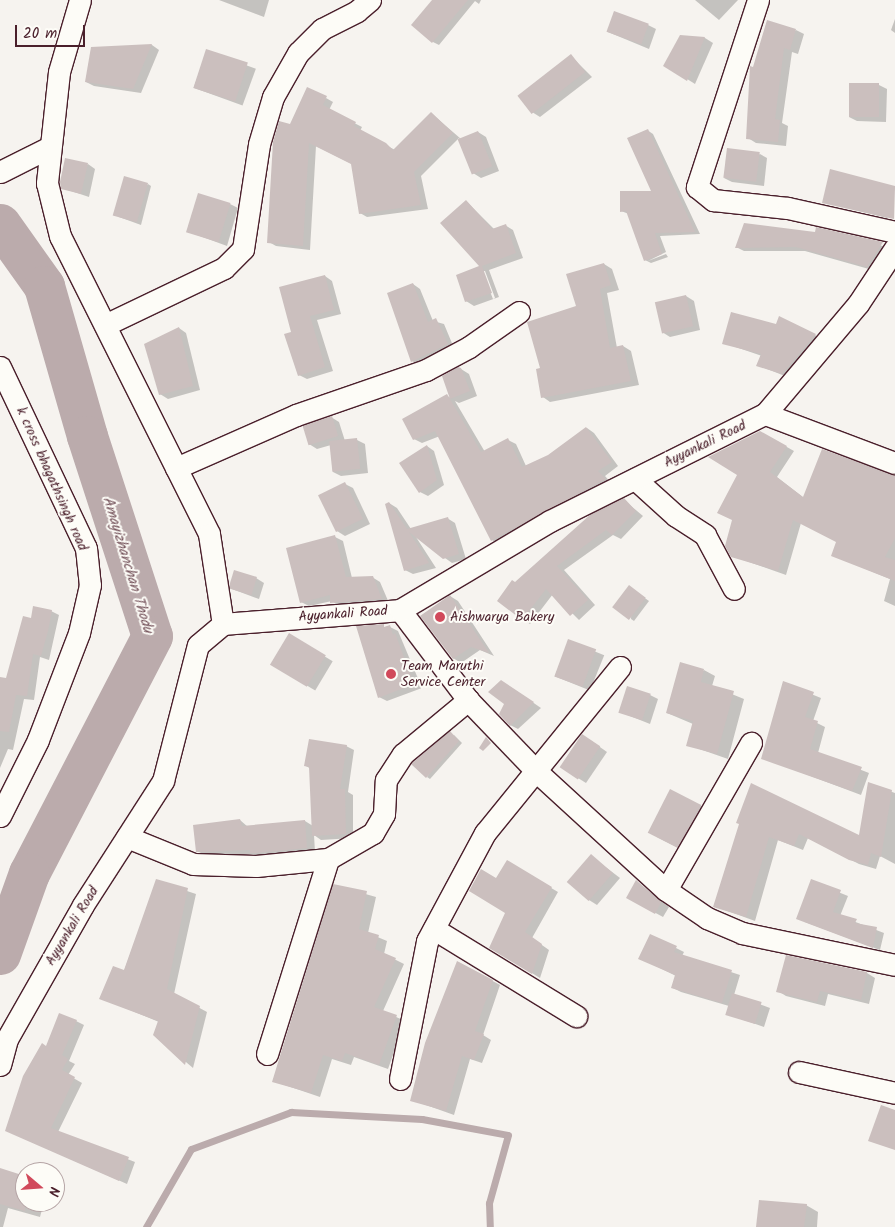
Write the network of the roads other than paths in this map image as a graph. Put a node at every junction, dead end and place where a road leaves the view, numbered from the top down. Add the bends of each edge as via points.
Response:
1 (80, 0) edge
2 (370, 0) edge
3 (758, 0) edge
4 (50, 147) junction
5 (0, 172) edge
6 (895, 232) edge
7 (895, 248) edge
8 (519, 312) dead end
9 (105, 325) junction
10 (0, 367) edge
11 (765, 414) junction
12 (895, 462) edge
13 (176, 468) junction
14 (635, 479) junction
15 (734, 589) dead end
16 (400, 610) junction
17 (223, 624) junction
18 (620, 667) dead end
19 (468, 700) junction
20 (751, 743) dead end
21 (536, 771) junction
22 (0, 816) edge
23 (127, 837) junction
24 (328, 859) junction
25 (666, 890) junction
26 (434, 929) junction
27 (895, 965) edge
28 (576, 1016) dead end
29 (267, 1054) dead end
30 (0, 1065) edge
31 (799, 1072) dead end
32 (400, 1079) dead end
33 (895, 1093) edge

1 - 4 street via 58,72
2 - 9 street via 357,11 322,29 298,52 273,97 259,144 243,249 224,268
3 - 6 street via 697,187 713,200 788,208
4 - 5 street
4 - 9 street via 47,183 60,236
7 - 11 street, Ayyankali Road via 858,304
8 - 13 street via 469,347 426,370 296,415
9 - 13 street
10 - 22 street, k cross bhagathsingh road via 86,548 90,585 79,633 42,731
11 - 12 street
11 - 14 street, Ayyankali Road
13 - 17 street via 209,534
14 - 15 street via 676,516 705,535
14 - 16 street, Ayyankali Road via 550,521
16 - 17 street, Ayyankali Road
16 - 19 street
17 - 23 street, Ayyankali Road via 198,645 163,781
18 - 21 street
19 - 21 street
19 - 24 street via 402,754 386,780 384,814 373,833
20 - 25 street
21 - 25 street
21 - 26 street via 485,833
23 - 24 street via 192,864 256,866
23 - 30 street, Ayyankali Road via 83,905 7,1038
24 - 29 street
25 - 27 street via 707,918 742,933
26 - 28 street
26 - 32 street via 427,941
31 - 33 street

